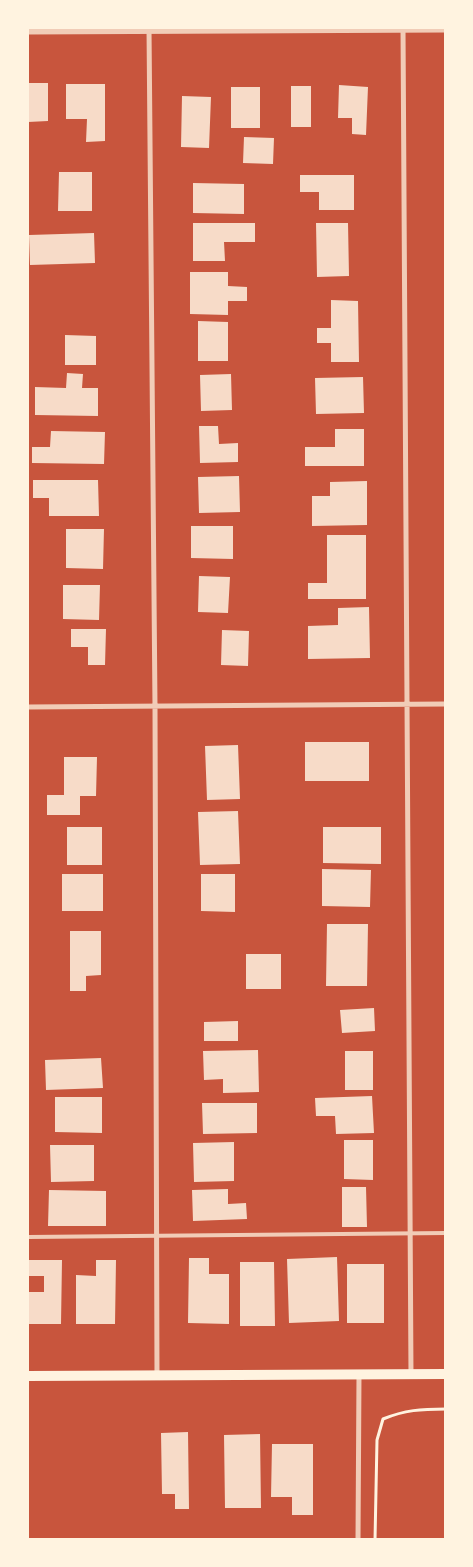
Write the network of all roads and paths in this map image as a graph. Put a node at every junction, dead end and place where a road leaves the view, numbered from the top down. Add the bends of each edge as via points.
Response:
1 (272, 28) edge
2 (403, 28) edge
3 (446, 28) edge
4 (149, 29) edge
5 (28, 30) edge
6 (407, 704) junction
7 (446, 704) edge
8 (155, 706) junction
9 (28, 707) edge
10 (410, 1233) junction
11 (446, 1233) edge
12 (157, 1236) junction
13 (28, 1237) edge
14 (359, 1374) junction
15 (411, 1374) junction
16 (446, 1374) edge
17 (157, 1375) junction
18 (28, 1376) edge
19 (446, 1410) edge
20 (358, 1540) edge
21 (375, 1540) edge

1 - 2 street
1 - 4 street
2 - 3 street
2 - 6 street
4 - 5 street
4 - 8 street
6 - 7 street
6 - 8 street
6 - 10 street
8 - 9 street
8 - 12 street
10 - 11 lane
10 - 12 lane
10 - 15 street
12 - 13 lane
12 - 17 street
14 - 15 main road
14 - 17 main road
14 - 20 street
15 - 16 main road
17 - 18 main road
19 - 21 path via 415,1409 383,1419 376,1440

